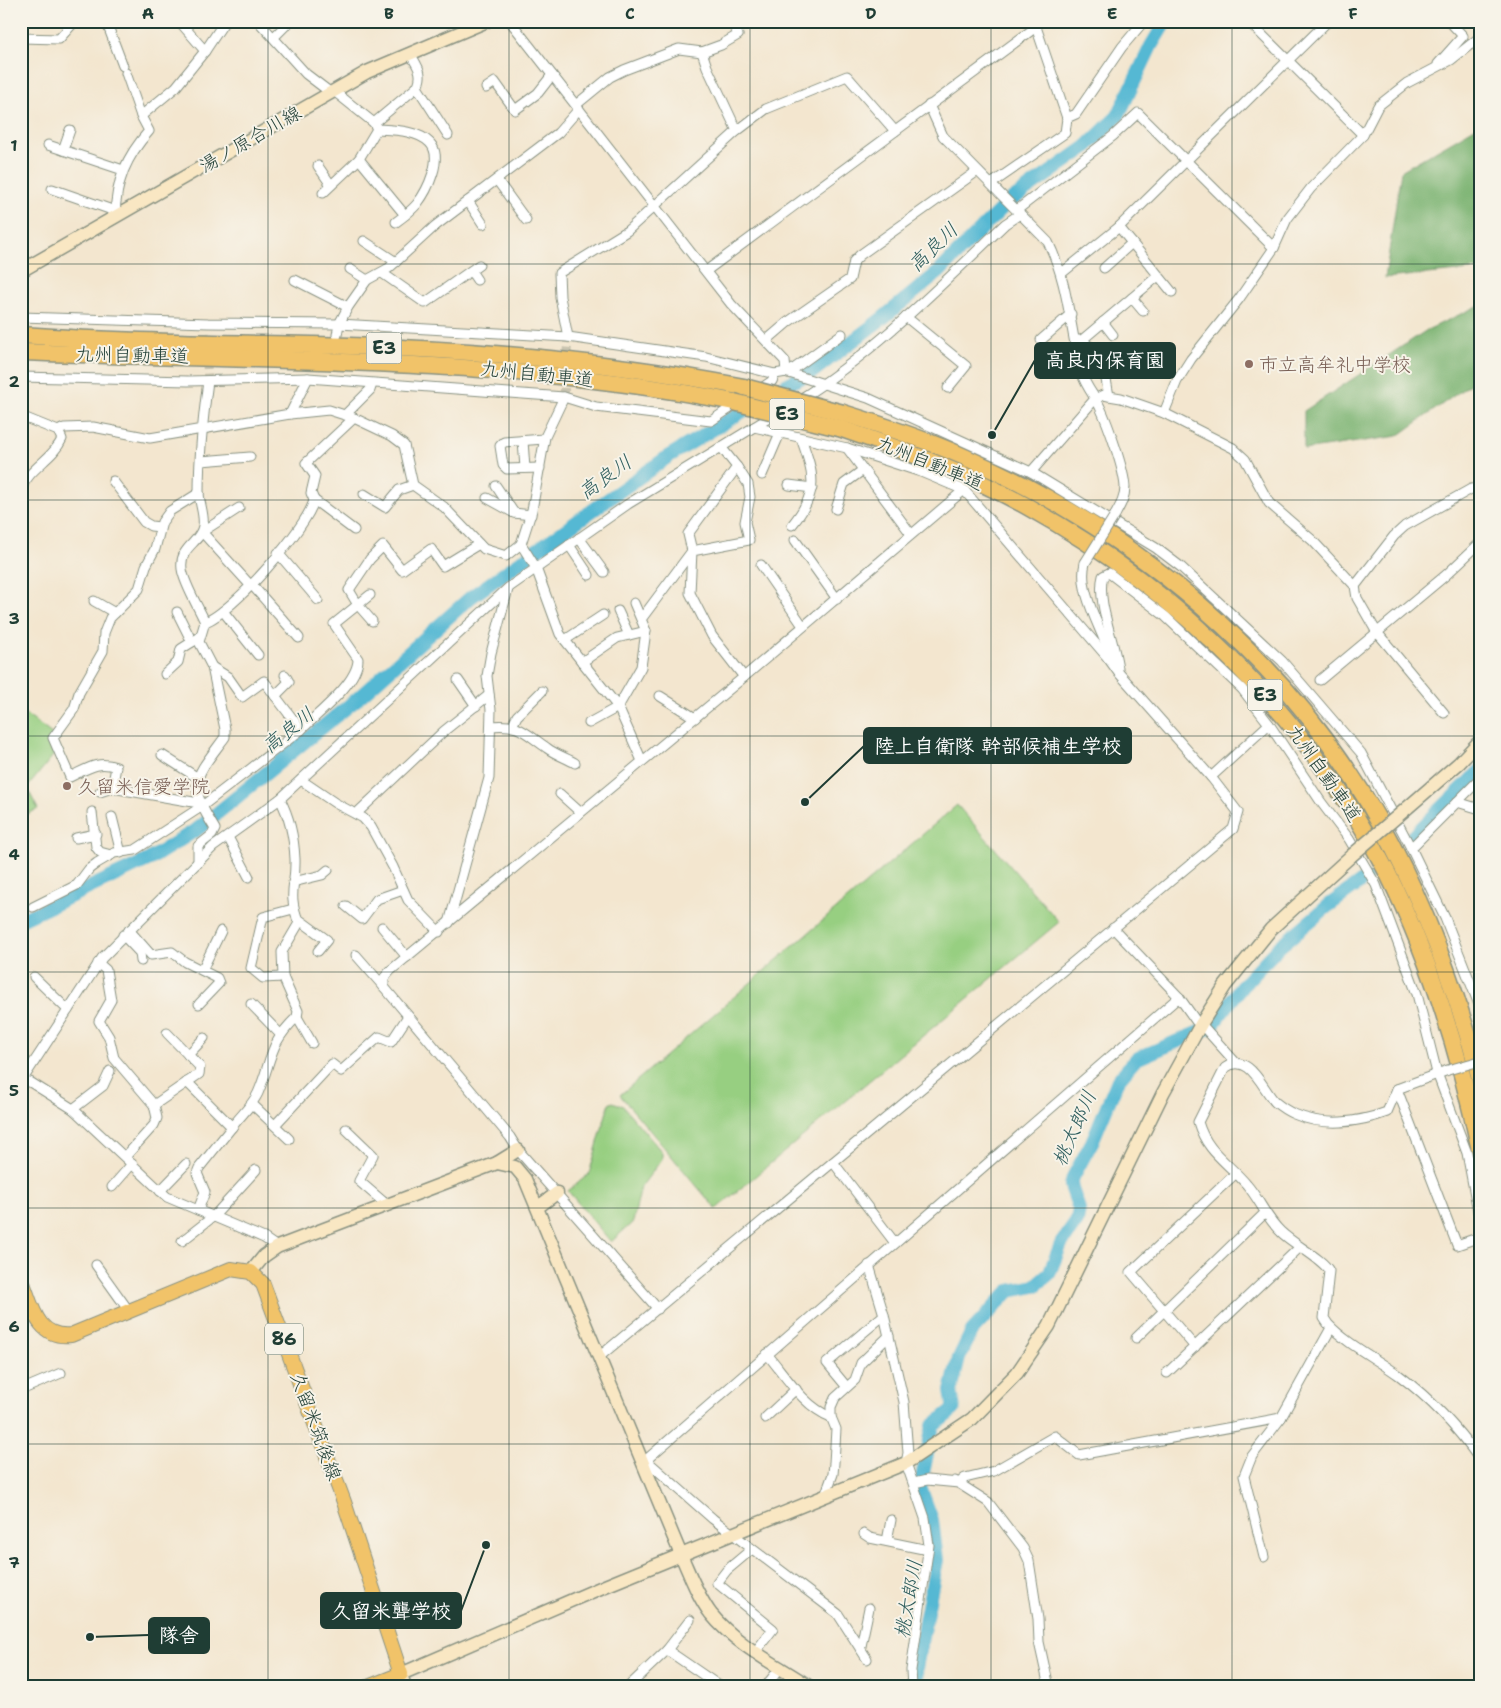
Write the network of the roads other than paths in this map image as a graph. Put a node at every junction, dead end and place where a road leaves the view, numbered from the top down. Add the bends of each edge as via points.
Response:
1 (75, 21) edge
2 (106, 21) edge
3 (179, 21) edge
4 (225, 21) edge
5 (258, 21) edge
6 (290, 21) edge
7 (487, 21) edge
8 (510, 21) edge
9 (732, 21) edge
10 (1144, 21) edge
11 (1248, 21) edge
12 (1328, 21) edge
13 (1449, 21) edge
14 (1035, 24) edge
15 (1480, 36) edge
16 (274, 37) junction
17 (21, 38) edge
18 (205, 51) junction
19 (702, 52) junction
20 (411, 55) junction
21 (1288, 61) junction
22 (1435, 68) junction
23 (552, 75) junction
24 (416, 87) junction
25 (486, 88) dead end
26 (332, 92) junction
27 (929, 104) junction
28 (578, 107) junction
29 (141, 116) junction
30 (1067, 118) junction
31 (376, 126) junction
32 (70, 130) dead end
33 (737, 131) junction
34 (895, 131) junction
35 (448, 135) dead end
36 (1362, 136) junction
37 (48, 145) dead end
38 (63, 150) junction
39 (359, 159) junction
40 (1186, 162) junction
41 (318, 166) dead end
42 (123, 170) junction
43 (976, 172) junction
44 (497, 180) junction
45 (991, 184) junction
46 (330, 185) junction
47 (52, 189) dead end
48 (323, 193) dead end
49 (468, 201) junction
50 (656, 207) junction
51 (1018, 211) junction
52 (115, 213) junction
53 (405, 215) junction
54 (526, 220) dead end
55 (396, 222) dead end
56 (483, 224) dead end
57 (1119, 227) junction
58 (364, 242) dead end
59 (1132, 243) junction
60 (1274, 248) junction
61 (396, 262) junction
62 (479, 265) dead end
63 (1104, 268) dead end
64 (350, 269) dead end
65 (21, 271) edge
66 (470, 271) junction
67 (706, 271) junction
68 (382, 273) junction
69 (1062, 273) junction
70 (1158, 276) junction
71 (295, 280) dead end
72 (367, 280) junction
73 (477, 280) dead end
74 (1172, 292) dead end
75 (1132, 298) junction
76 (348, 307) junction
77 (1143, 311) dead end
78 (1071, 314) junction
79 (21, 317) edge
80 (906, 317) junction
81 (1103, 322) junction
82 (208, 323) junction
83 (339, 324) junction
84 (205, 333) tunnel mouth
85 (842, 334) dead end
86 (1114, 334) dead end
87 (337, 335) dead end
88 (21, 336) edge
89 (568, 338) junction
90 (766, 340) junction
91 (1041, 340) dead end
92 (1079, 340) junction
93 (21, 352) edge
94 (788, 373) junction
95 (775, 374) junction
96 (21, 377) edge
97 (308, 378) junction
98 (208, 381) junction
99 (372, 384) junction
100 (822, 385) junction
101 (948, 388) dead end
102 (564, 396) junction
103 (1109, 396) junction
104 (1095, 399) junction
105 (1164, 413) junction
106 (290, 414) junction
107 (21, 416) edge
108 (350, 416) junction
109 (841, 421) junction
110 (754, 427) junction
111 (58, 431) junction
112 (201, 431) junction
113 (780, 433) junction
114 (801, 438) junction
115 (544, 439) junction
116 (523, 441) junction
117 (721, 447) junction
118 (848, 448) junction
119 (250, 457) dead end
120 (201, 461) junction
121 (737, 466) junction
122 (525, 468) junction
123 (540, 468) junction
124 (864, 470) junction
125 (1031, 472) junction
126 (762, 475) dead end
127 (113, 481) dead end
128 (413, 485) junction
129 (789, 485) dead end
130 (496, 486) dead end
131 (812, 488) junction
132 (1480, 488) edge
133 (21, 489) edge
134 (964, 490) junction
135 (199, 494) junction
136 (364, 494) dead end
137 (487, 498) dead end
138 (314, 500) junction
139 (238, 508) dead end
140 (836, 509) dead end
141 (514, 513) junction
142 (531, 515) junction
143 (792, 525) dead end
144 (160, 527) junction
145 (354, 530) dead end
146 (202, 532) junction
147 (911, 534) junction
148 (579, 538) junction
149 (795, 540) dead end
150 (1480, 543) edge
151 (479, 544) junction
152 (569, 545) junction
153 (522, 547) junction
154 (692, 551) junction
155 (278, 553) junction
156 (761, 565) dead end
157 (535, 566) junction
158 (604, 572) dead end
159 (589, 574) dead end
160 (251, 585) junction
161 (1355, 586) junction
162 (508, 588) junction
163 (370, 594) dead end
164 (837, 598) junction
165 (318, 600) dead end
166 (94, 601) dead end
167 (634, 603) dead end
168 (358, 605) junction
169 (223, 611) junction
170 (618, 611) dead end
171 (177, 612) dead end
172 (115, 613) junction
173 (603, 615) dead end
174 (642, 618) junction
175 (372, 621) dead end
176 (205, 622) junction
177 (804, 626) junction
178 (646, 631) junction
179 (1376, 631) junction
180 (629, 635) junction
181 (299, 638) dead end
182 (196, 640) junction
183 (565, 640) junction
184 (258, 655) dead end
185 (1108, 658) junction
186 (582, 662) junction
187 (212, 667) junction
188 (1118, 672) junction
189 (165, 674) dead end
190 (285, 675) dead end
191 (744, 678) junction
192 (458, 680) dead end
193 (1320, 680) dead end
194 (542, 691) dead end
195 (489, 695) junction
196 (275, 696) junction
197 (660, 696) dead end
198 (476, 706) junction
199 (618, 708) junction
200 (1444, 712) dead end
201 (694, 718) junction
202 (589, 723) dead end
203 (1269, 724) junction
204 (491, 726) junction
205 (512, 726) junction
206 (301, 730) junction
207 (1480, 741) edge
208 (162, 755) dead end
209 (642, 761) junction
210 (575, 763) dead end
211 (1211, 777) junction
212 (198, 778) junction
213 (1480, 779) edge
214 (301, 780) junction
215 (112, 788) junction
216 (100, 792) dead end
217 (560, 794) dead end
218 (280, 799) junction
219 (1457, 802) junction
220 (201, 807) junction
221 (1480, 809) edge
222 (92, 812) dead end
223 (580, 812) junction
224 (356, 814) junction
225 (112, 817) dead end
226 (96, 834) junction
227 (228, 837) junction
228 (76, 838) dead end
229 (1411, 848) junction
230 (121, 853) junction
231 (111, 855) junction
232 (198, 864) junction
233 (328, 870) dead end
234 (249, 877) dead end
235 (292, 882) junction
236 (403, 890) junction
237 (346, 906) dead end
238 (33, 907) dead end
239 (293, 908) junction
240 (297, 918) junction
241 (449, 923) junction
242 (382, 927) dead end
243 (1113, 928) junction
244 (221, 931) dead end
245 (439, 932) junction
246 (126, 933) junction
247 (318, 951) dead end
248 (356, 955) dead end
249 (407, 957) junction
250 (141, 961) dead end
251 (98, 963) junction
252 (202, 970) junction
253 (283, 976) junction
254 (34, 977) dead end
255 (384, 987) junction
256 (1477, 993) edge
257 (1179, 997) junction
258 (199, 1004) dead end
259 (251, 1004) dead end
260 (1480, 1007) edge
261 (68, 1010) junction
262 (408, 1016) junction
263 (296, 1017) junction
264 (1201, 1024) junction
265 (167, 1033) dead end
266 (281, 1035) junction
267 (204, 1038) dead end
268 (312, 1043) dead end
269 (188, 1055) junction
270 (1480, 1061) edge
271 (1236, 1063) junction
272 (110, 1071) dead end
273 (1437, 1073) junction
274 (1480, 1078) edge
275 (21, 1082) edge
276 (187, 1082) junction
277 (1397, 1089) junction
278 (252, 1104) junction
279 (154, 1105) junction
280 (73, 1110) junction
281 (274, 1125) junction
282 (232, 1128) junction
283 (346, 1129) dead end
284 (289, 1139) dead end
285 (518, 1150) junction
286 (1480, 1150) edge
287 (124, 1157) junction
288 (833, 1162) junction
289 (497, 1163) junction
290 (132, 1164) junction
291 (186, 1164) dead end
292 (256, 1170) dead end
293 (1235, 1174) junction
294 (112, 1187) dead end
295 (160, 1191) junction
296 (557, 1193) junction
297 (387, 1205) junction
298 (538, 1207) junction
299 (198, 1210) junction
300 (1264, 1213) junction
301 (213, 1217) junction
302 (1480, 1222) edge
303 (1480, 1237) edge
304 (182, 1241) dead end
305 (895, 1242) junction
306 (277, 1247) junction
307 (1299, 1248) junction
308 (96, 1265) dead end
309 (869, 1265) junction
310 (251, 1272) junction
311 (21, 1278) edge
312 (658, 1309) junction
313 (129, 1311) junction
314 (1164, 1311) junction
315 (884, 1315) junction
316 (37, 1316) junction
317 (21, 1318) edge
318 (1331, 1328) junction
319 (889, 1336) junction
320 (1136, 1338) dead end
321 (1195, 1347) junction
322 (767, 1354) junction
323 (600, 1357) junction
324 (61, 1373) dead end
325 (1167, 1373) dead end
326 (846, 1386) junction
327 (796, 1389) junction
328 (21, 1390) edge
329 (831, 1417) junction
330 (765, 1418) dead end
331 (1281, 1418) junction
332 (644, 1460) junction
333 (1480, 1460) edge
334 (906, 1463) junction
335 (955, 1481) junction
336 (914, 1483) junction
337 (825, 1496) junction
338 (891, 1520) dead end
339 (733, 1534) junction
340 (864, 1534) dead end
341 (887, 1542) junction
342 (752, 1549) junction
343 (928, 1550) junction
344 (681, 1556) junction
345 (1264, 1557) dead end
346 (869, 1608) dead end
347 (690, 1620) dead end
348 (861, 1646) junction
349 (667, 1650) junction
350 (756, 1651) junction
351 (867, 1659) dead end
352 (780, 1667) junction
353 (403, 1680) edge
354 (629, 1686) edge
355 (368, 1687) edge
356 (723, 1687) edge
357 (731, 1687) edge
358 (764, 1687) edge
359 (810, 1687) edge
360 (912, 1687) edge
361 (1049, 1687) edge

1 - 17 street via 59,39
2 - 29 street
3 - 18 street
4 - 18 street
5 - 16 street
6 - 16 street
7 - 20 street, 湯ノ原合川線
8 - 23 street
9 - 19 street via 738,35
10 - 30 street via 1122,46 1076,114
11 - 21 street
12 - 21 street
13 - 22 street via 1463,36
14 - 27 street
14 - 30 street
15 - 22 street
16 - 26 street via 306,74
18 - 29 street via 176,87
19 - 28 street via 679,49 624,70 610,77
19 - 33 street
20 - 24 street via 421,71 421,80
20 - 26 street, 湯ノ原合川線 via 367,72
21 - 36 street
21 - 40 street
22 - 36 street via 1407,83 1378,106
23 - 25 street via 538,93 515,110 495,82
23 - 28 street
24 - 31 street
24 - 35 street
26 - 31 street
26 - 52 street, 湯ノ原合川線
27 - 34 street
27 - 43 street via 943,136
28 - 44 street via 558,133
28 - 50 street
29 - 42 street via 149,131 133,150
30 - 45 street via 1065,133
31 - 39 street
31 - 53 street via 417,136 430,142 434,151 435,163 424,194
32 - 38 street
33 - 34 street via 766,109 847,76
33 - 50 street
34 - 67 street
36 - 60 street via 1311,188 1287,219
37 - 38 street
38 - 42 street
39 - 46 street
39 - 53 street
40 - 51 street via 1138,112 1113,136
40 - 57 street
40 - 60 street
41 - 46 street
42 - 52 street
43 - 45 street
43 - 90 street via 860,255 854,261 850,279
44 - 49 street
44 - 54 street
45 - 51 street
46 - 48 street
47 - 52 street
49 - 56 street
49 - 61 street
50 - 67 street
50 - 89 street via 627,231 559,273
51 - 69 street via 1048,242
51 - 80 street
52 - 65 street, 湯ノ原合川線
53 - 55 street
57 - 59 street
57 - 69 street
58 - 61 street
59 - 63 street
59 - 70 street
60 - 105 street via 1239,299 1191,359
61 - 68 street
62 - 66 street
64 - 72 street
66 - 68 street via 425,303
66 - 73 street
67 - 90 street via 731,304
68 - 72 street
69 - 78 street
70 - 74 street
70 - 75 street
71 - 76 street
72 - 76 street
75 - 77 street
75 - 81 street
76 - 83 street
78 - 91 street
78 - 92 street
79 - 82 street
80 - 100 street
80 - 101 street via 966,366
81 - 86 street
81 - 92 street
82 - 83 street
82 - 84 street
83 - 87 street
83 - 89 street
85 - 94 street
88 - 109 highway, 九州自動車道 / E3, bridge via 350,346 483,353 613,365 744,387
89 - 95 street via 706,357
90 - 94 street via 785,361
92 - 103 street via 1102,357
92 - 104 street via 1082,374
93 - 109 highway, 九州自動車道 / E3, bridge via 348,360 480,368 610,381
94 - 95 street
94 - 100 street
95 - 102 street via 772,381 711,420 596,407
96 - 98 street
97 - 98 street
97 - 99 street
97 - 106 street
98 - 112 street
99 - 102 street
99 - 108 street
100 - 110 street
100 - 125 street via 868,398
102 - 115 street
103 - 104 street
103 - 105 street
104 - 125 street
104 - 185 street, bridge via 1125,488 1122,502 1085,562 1082,573
105 - 161 street via 1234,448 1245,459 1269,503 1312,540
106 - 108 street via 330,410
106 - 112 street
107 - 111 street
108 - 128 street via 404,445
108 - 138 street via 306,463 315,476 311,493
109 - 274 highway, 九州自動車道 / E3 via 901,432 967,458 1078,516 1160,572 1215,619 1262,666 1301,709 1378,819 1442,955
109 - 286 highway, 九州自動車道 / E3 via 961,474 1069,530 1151,587 1251,679 1328,775 1388,875 1427,964
110 - 113 street
110 - 117 street
111 - 112 street via 93,427 150,438
111 - 133 street via 62,439 58,448 30,474
112 - 120 street
113 - 114 street
113 - 126 street
114 - 118 street
114 - 131 street via 813,471
115 - 116 street
115 - 123 street
116 - 122 street
116 - 122 street via 504,442 500,446 503,466 507,469
117 - 121 street
117 - 148 street
118 - 124 street
118 - 134 street
119 - 120 street
120 - 135 street
121 - 154 street via 688,534
121 - 154 street via 748,484 750,497 745,522 748,540
122 - 123 street
123 - 142 street
124 - 140 street via 844,484
124 - 147 street
125 - 229 street via 1156,548 1256,635 1361,753
127 - 144 street via 144,522
128 - 136 street via 399,490 384,507
128 - 151 street via 444,507
129 - 131 street
130 - 141 street
131 - 143 street via 800,516
132 - 161 street via 1471,489 1405,526
134 - 147 street
134 - 185 street
135 - 144 street via 170,511
135 - 146 street via 204,524
137 - 141 street
138 - 145 street
138 - 155 street via 306,520
139 - 146 street
141 - 142 street
142 - 153 street
144 - 172 street via 139,589
146 - 160 street
146 - 176 street via 186,548 182,571
147 - 164 street
148 - 152 street
148 - 158 street
149 - 164 street
150 - 179 street
151 - 153 street via 484,549 506,556
151 - 168 street via 444,566 431,549 402,570 383,546 349,590
152 - 157 street
152 - 159 street
153 - 157 street
154 - 174 street
154 - 191 street via 690,593 712,636
155 - 160 street
155 - 165 street
156 - 177 street
157 - 162 street
157 - 183 street
160 - 169 street
160 - 181 street
161 - 179 street via 1357,598
162 - 195 street via 491,653 487,676
162 - 214 street
163 - 168 street
164 - 177 street
166 - 172 street
167 - 174 street
168 - 175 street
168 - 206 street via 334,624 358,660 356,672
169 - 176 street
169 - 184 street
170 - 180 street
171 - 182 street
172 - 215 street via 104,633 100,657 79,693 74,709 53,738 70,777 105,763 116,767
173 - 183 street
174 - 178 street
176 - 182 street
177 - 191 street
178 - 180 street
178 - 199 street via 641,667
179 - 193 street
179 - 200 street
180 - 186 street via 618,638
182 - 187 street
182 - 189 street via 181,649 178,662
183 - 186 street
185 - 188 street
186 - 199 street
187 - 196 street via 228,678 242,697 264,681
187 - 212 street via 224,737
188 - 203 street via 1116,649 1102,596 1101,584 1108,573 1165,616 1242,690
188 - 211 street
190 - 196 street via 289,682
191 - 201 street
192 - 198 street
194 - 205 street via 517,716
195 - 198 street
195 - 204 street
196 - 206 street
197 - 201 street
198 - 224 street via 444,731
199 - 202 street
199 - 209 street
201 - 209 street
203 - 211 street
203 - 273 street via 1349,839 1376,885 1417,994
204 - 205 street
204 - 241 street via 489,778
205 - 210 street
206 - 220 street
207 - 264 street, bridge via 1272,929 1226,986
208 - 212 street
209 - 223 street
211 - 243 street via 1238,812 1232,829
212 - 220 street via 196,792
213 - 219 street
214 - 218 street
214 - 224 street
215 - 216 street
215 - 220 street
217 - 223 street
218 - 227 street
218 - 235 street via 293,833 295,860
219 - 221 street
219 - 229 street
220 - 230 street via 135,850
220 - 232 street via 215,829 198,846
222 - 226 street
223 - 241 street
224 - 236 street via 372,828
225 - 230 street
226 - 228 street
226 - 231 street via 96,848
227 - 232 street
227 - 234 street
229 - 256 street
230 - 231 street
231 - 238 street via 89,869 77,885
232 - 246 street
233 - 235 street via 322,875
235 - 239 street
236 - 237 street via 377,899 362,919
236 - 245 street via 417,911
239 - 240 street
239 - 253 street via 263,917 250,968 263,978
240 - 247 street via 327,940
240 - 253 street via 299,923 282,952
241 - 245 street
242 - 249 street
243 - 257 street
243 - 288 street
244 - 252 street
245 - 249 street
246 - 250 street via 140,953
246 - 251 street
246 - 252 street via 151,955 172,952
248 - 255 street
249 - 255 street via 384,978
251 - 261 street
251 - 279 street via 106,970 111,1000 99,1020 109,1037 114,1058
252 - 258 street via 218,978 219,983
253 - 263 street via 298,1011
254 - 261 street
255 - 262 street
256 - 260 street
257 - 264 street via 1196,1022
257 - 305 street
259 - 266 street
261 - 275 street
262 - 281 street via 390,1042 379,1037 341,1071 332,1064
262 - 285 street
263 - 266 street
263 - 268 street
264 - 271 street
264 - 334 street via 1163,1093 1067,1291 1032,1353 1002,1391 972,1420
265 - 269 street
266 - 278 street
267 - 269 street
269 - 276 street via 200,1068 199,1074
270 - 273 street, bridge
271 - 277 street via 1254,1071 1283,1109 1310,1118 1354,1123 1370,1119 1388,1112
271 - 293 street via 1225,1068 1198,1122 1207,1143
272 - 280 street via 103,1086
273 - 277 street
273 - 302 street via 1467,1152
275 - 280 street via 30,1082
276 - 279 street
276 - 282 street
277 - 303 street via 1457,1245
278 - 281 street
278 - 282 street
279 - 287 street via 154,1125
280 - 287 street
281 - 284 street
282 - 299 street via 197,1173 205,1192
283 - 297 street via 372,1155 359,1181
285 - 289 street
285 - 296 street
287 - 290 street
288 - 305 street
288 - 312 street
289 - 297 street
289 - 298 street via 514,1167 526,1178
290 - 294 street
290 - 295 street
291 - 295 street
292 - 301 street
293 - 300 street via 1247,1184
293 - 314 street via 1131,1272
295 - 299 street
296 - 298 street
296 - 312 street
297 - 306 street
298 - 323 street
299 - 301 street
300 - 307 street
300 - 314 street
301 - 304 street
301 - 306 street via 264,1238
305 - 309 street
306 - 310 street via 264,1256
307 - 318 street via 1326,1265 1329,1271 1324,1318
307 - 321 street
308 - 313 street
309 - 315 street
309 - 322 street
310 - 313 main road via 231,1269
310 - 353 main road, 久留米筑後線 / 86 via 263,1284 344,1502
311 - 316 main road
312 - 323 street
313 - 316 main road via 71,1335 57,1336 42,1328
314 - 320 street
314 - 321 street
315 - 319 street
315 - 326 street via 827,1363
316 - 317 street
318 - 331 street
318 - 333 street via 1401,1377 1445,1415
319 - 326 street via 861,1364 855,1380
319 - 334 street via 904,1402
321 - 325 street
322 - 327 street
322 - 332 street
323 - 332 street
324 - 328 street
326 - 329 street via 830,1407
327 - 329 street via 820,1413
327 - 330 street
329 - 337 street via 836,1429 834,1463
331 - 335 street via 1079,1455 1055,1436 994,1471 964,1478 959,1483
331 - 345 street via 1252,1456 1244,1476
332 - 339 street
332 - 344 street
334 - 336 street
334 - 337 street
335 - 336 street
335 - 361 street via 988,1502 1029,1561 1039,1642
336 - 343 street via 925,1518
337 - 339 street
338 - 341 street
339 - 342 street
339 - 344 street
340 - 341 street
341 - 343 street
342 - 348 street via 838,1614
342 - 350 street via 717,1583 773,1629
343 - 360 street via 911,1670
344 - 350 street via 711,1614
344 - 353 street via 476,1640
346 - 348 street
347 - 349 street
348 - 351 street
349 - 354 street
349 - 356 street
350 - 352 street
352 - 358 street
352 - 359 street
353 - 355 main road
356 - 357 street

